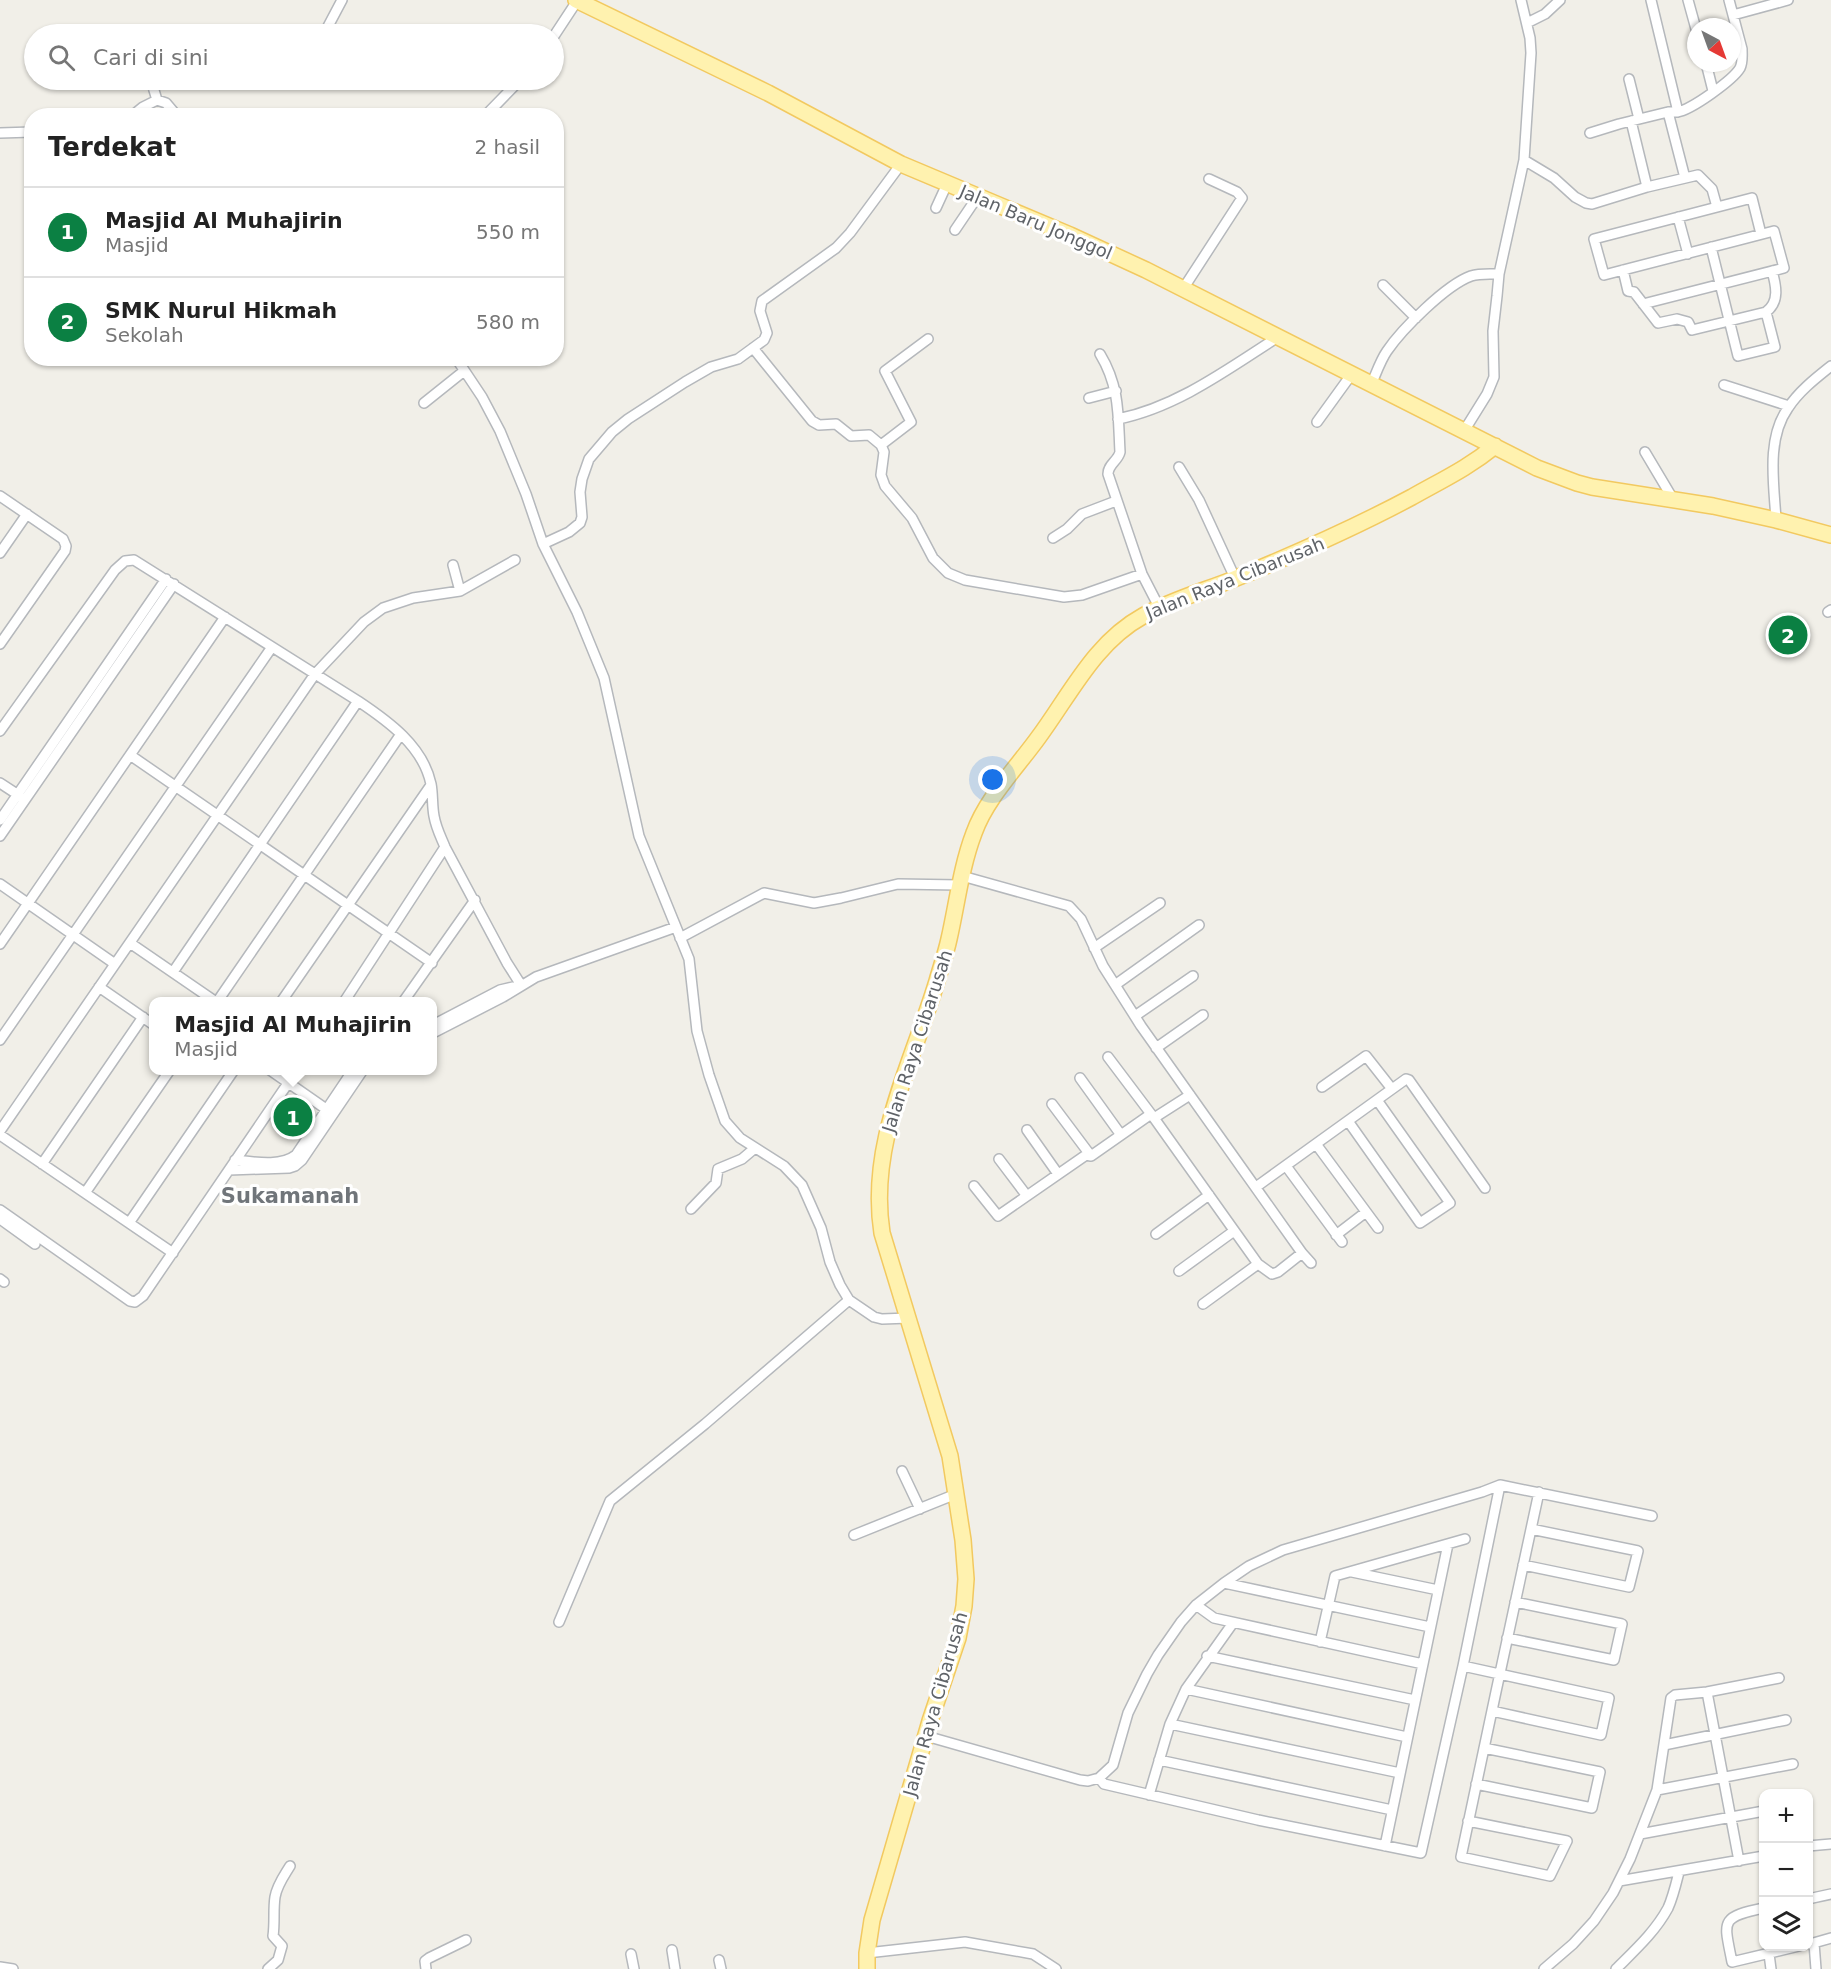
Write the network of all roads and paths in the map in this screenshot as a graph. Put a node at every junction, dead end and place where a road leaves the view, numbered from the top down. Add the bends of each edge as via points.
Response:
1 (342, 0) edge
2 (577, 0) edge
3 (1521, 0) edge
4 (1560, 0) edge
5 (1652, 0) edge
6 (1688, 0) edge
7 (1729, 0) edge
8 (1788, 0) edge
9 (1733, 15) junction
10 (1693, 18) edge
11 (1527, 23) junction
12 (329, 24) edge
13 (562, 24) edge
14 (1708, 72) edge
15 (1629, 79) dead end
16 (154, 90) edge
17 (510, 90) edge
18 (1713, 91) junction
19 (157, 100) junction
20 (142, 108) edge
21 (170, 108) edge
22 (493, 108) edge
23 (1668, 112) junction
24 (1678, 112) junction
25 (1635, 120) junction
26 (24, 132) edge
27 (0, 133) edge
28 (1590, 134) dead end
29 (1524, 160) junction
30 (901, 164) junction
31 (1684, 178) junction
32 (1209, 179) dead end
33 (947, 184) junction
34 (1647, 187) junction
35 (978, 196) junction
36 (1716, 207) junction
37 (936, 208) dead end
38 (1678, 217) junction
39 (955, 230) dead end
40 (1761, 234) junction
41 (1711, 247) junction
42 (1688, 254) junction
43 (1623, 270) junction
44 (1772, 271) junction
45 (1499, 274) junction
46 (1720, 284) junction
47 (1383, 285) dead end
48 (1183, 289) junction
49 (1643, 304) junction
50 (1766, 312) junction
51 (1416, 318) junction
52 (1729, 321) junction
53 (1278, 337) junction
54 (928, 339) dead end
55 (753, 348) junction
56 (1100, 354) dead end
57 (461, 366) edge
58 (1831, 366) edge
59 (464, 370) junction
60 (1352, 375) junction
61 (1371, 385) junction
62 (1724, 385) dead end
63 (1116, 391) junction
64 (1089, 398) dead end
65 (424, 403) dead end
66 (1789, 406) junction
67 (1118, 419) junction
68 (1317, 422) dead end
69 (1464, 430) junction
70 (880, 445) junction
71 (1495, 446) junction
72 (1645, 452) dead end
73 (1179, 467) dead end
74 (0, 496) edge
75 (1673, 499) junction
76 (1116, 501) junction
77 (27, 514) junction
78 (1776, 520) junction
79 (1831, 536) edge
80 (1053, 538) dead end
81 (543, 544) junction
82 (0, 554) edge
83 (515, 560) dead end
84 (453, 565) dead end
85 (1142, 574) junction
86 (1235, 578) junction
87 (170, 582) junction
88 (460, 591) junction
89 (1159, 607) junction
90 (225, 617) junction
91 (0, 644) edge
92 (272, 647) junction
93 (315, 674) junction
94 (358, 701) junction
95 (0, 732) edge
96 (401, 734) junction
97 (130, 755) junction
98 (0, 783) edge
99 (431, 785) junction
100 (176, 786) junction
101 (22, 797) junction
102 (217, 815) junction
103 (0, 820) edge
104 (0, 836) edge
105 (261, 845) junction
106 (445, 847) junction
107 (304, 875) junction
108 (961, 880) junction
109 (0, 884) edge
110 (475, 900) junction
111 (28, 903) junction
112 (1160, 903) dead end
113 (348, 905) junction
114 (1199, 925) dead end
115 (676, 927) junction
116 (390, 934) junction
117 (73, 935) junction
118 (680, 938) junction
119 (130, 942) junction
120 (0, 944) edge
121 (1094, 948) junction
122 (432, 963) junction
123 (115, 964) junction
124 (173, 972) junction
125 (1193, 976) dead end
126 (521, 985) junction
127 (1115, 985) junction
128 (99, 987) junction
129 (210, 997) edge
130 (220, 997) edge
131 (285, 997) edge
132 (347, 997) edge
133 (408, 997) edge
134 (1203, 1015) dead end
135 (1135, 1016) junction
136 (143, 1017) junction
137 (149, 1022) edge
138 (437, 1022) edge
139 (437, 1030) edge
140 (0, 1040) edge
141 (1156, 1048) junction
142 (1108, 1057) dead end
143 (167, 1075) edge
144 (231, 1075) edge
145 (276, 1075) edge
146 (294, 1075) edge
147 (350, 1075) edge
148 (360, 1075) edge
149 (1080, 1078) dead end
150 (288, 1083) junction
151 (1322, 1087) dead end
152 (1392, 1089) junction
153 (1190, 1095) junction
154 (1377, 1100) junction
155 (1052, 1104) dead end
156 (326, 1109) junction
157 (1152, 1116) junction
158 (1348, 1121) junction
159 (1027, 1130) dead end
160 (0, 1133) edge
161 (1121, 1135) junction
162 (1316, 1144) junction
163 (755, 1148) junction
164 (1091, 1156) junction
165 (999, 1159) dead end
166 (236, 1160) junction
167 (42, 1164) junction
168 (1286, 1166) junction
169 (229, 1170) junction
170 (1058, 1174) junction
171 (974, 1185) dead end
172 (1256, 1187) junction
173 (1485, 1188) dead end
174 (85, 1193) junction
175 (1209, 1195) junction
176 (1027, 1196) junction
177 (691, 1209) dead end
178 (0, 1210) edge
179 (1366, 1212) junction
180 (0, 1219) edge
181 (129, 1223) junction
182 (1378, 1228) dead end
183 (1234, 1231) junction
184 (1156, 1234) dead end
185 (35, 1244) dead end
186 (173, 1253) junction
187 (1302, 1253) junction
188 (1311, 1263) dead end
189 (1258, 1264) junction
190 (1179, 1271) dead end
191 (849, 1300) junction
192 (1203, 1304) dead end
193 (909, 1318) junction
194 (902, 1471) dead end
195 (1500, 1485) junction
196 (1539, 1492) junction
197 (956, 1494) junction
198 (920, 1509) junction
199 (1652, 1516) dead end
200 (1531, 1529) junction
201 (854, 1535) dead end
202 (1465, 1539) dead end
203 (1448, 1544) junction
204 (1523, 1565) junction
205 (1350, 1572) junction
206 (1224, 1583) junction
207 (1438, 1590) junction
208 (1515, 1602) junction
209 (1196, 1605) junction
210 (1328, 1605) junction
211 (560, 1622) dead end
212 (1233, 1623) junction
213 (1430, 1627) junction
214 (1508, 1638) junction
215 (1320, 1642) junction
216 (1208, 1656) junction
217 (1422, 1664) junction
218 (1462, 1666) junction
219 (1500, 1674) junction
220 (1779, 1678) dead end
221 (1186, 1689) junction
222 (1707, 1692) junction
223 (1415, 1700) junction
224 (1492, 1712) junction
225 (1786, 1720) dead end
226 (1170, 1724) junction
227 (1714, 1735) junction
228 (926, 1736) junction
229 (1407, 1737) junction
230 (1664, 1745) junction
231 (1484, 1748) junction
232 (1159, 1760) junction
233 (1792, 1764) dead end
234 (1400, 1773) junction
235 (1099, 1778) junction
236 (1722, 1779) junction
237 (1476, 1784) junction
238 (1657, 1790) junction
239 (1149, 1795) junction
240 (1392, 1810) junction
241 (1759, 1812) edge
242 (1729, 1817) junction
243 (1468, 1821) junction
244 (1640, 1834) junction
245 (1830, 1843) edge
246 (1813, 1845) edge
247 (1384, 1846) junction
248 (1831, 1854) edge
249 (1759, 1857) edge
250 (1739, 1861) junction
251 (290, 1866) dead end
252 (1679, 1872) junction
253 (1619, 1881) junction
254 (1831, 1894) edge
255 (1813, 1898) edge
256 (1759, 1909) edge
257 (1831, 1938) edge
258 (466, 1940) dead end
259 (1813, 1942) edge
260 (672, 1950) dead end
261 (1782, 1951) edge
262 (1813, 1951) edge
263 (867, 1953) junction
264 (631, 1954) dead end
265 (1769, 1954) junction
266 (1730, 1966) edge
267 (0, 1967) edge
268 (14, 1969) edge
269 (268, 1969) edge
270 (426, 1969) edge
271 (634, 1969) edge
272 (675, 1969) edge
273 (867, 1969) edge
274 (1056, 1969) edge
275 (1544, 1969) edge
276 (1616, 1969) edge
277 (1771, 1969) edge
278 (1816, 1969) edge

1 - 12 street
2 - 13 street
2 - 30 main road, Jalan Baru Jonggol via 750,84
3 - 11 street
4 - 11 street
5 - 24 street
6 - 10 street
7 - 9 street
8 - 9 street
9 - 18 street via 1742,63 1737,72
11 - 29 street via 1531,74
14 - 18 street
15 - 25 street
16 - 19 street
17 - 22 street
18 - 24 street
19 - 20 street
19 - 21 street
23 - 24 street
23 - 25 street
23 - 31 street
25 - 28 street
25 - 34 street
26 - 27 street
29 - 34 street via 1586,203
29 - 45 street
30 - 33 main road, Jalan Baru Jonggol
30 - 55 street via 836,248 762,302 760,311 767,336
31 - 34 street
31 - 36 street via 1698,175 1712,189
32 - 48 street via 1242,198
33 - 35 main road, Jalan Baru Jonggol
33 - 37 street
35 - 39 street
35 - 48 main road, Jalan Baru Jonggol
36 - 38 street
36 - 40 street via 1752,198
38 - 42 street
38 - 43 street via 1594,239 1604,276
40 - 41 street
40 - 44 street via 1774,231 1784,268
41 - 42 street
41 - 46 street
42 - 43 street
43 - 49 street via 1628,291 1634,292
44 - 46 street
44 - 50 street via 1778,290
45 - 51 street via 1474,275 1459,281
45 - 69 street via 1492,331 1494,377
46 - 49 street
46 - 52 street
47 - 51 street
48 - 53 main road, Jalan Baru Jonggol
49 - 52 street via 1658,323 1677,319 1688,322 1692,330
50 - 52 street
50 - 52 street via 1775,347 1738,356
51 - 61 street via 1388,349
53 - 60 main road, Jalan Baru Jonggol
53 - 67 street via 1170,402
54 - 70 street via 885,371 911,422
55 - 70 street via 812,420 819,425 836,424 851,436 869,435
55 - 81 street via 738,359 695,376 612,432 589,459 582,478 580,523
56 - 63 street via 1110,369
57 - 59 street
58 - 66 street
59 - 65 street
59 - 81 street via 500,431
60 - 61 main road, Jalan Baru Jonggol
60 - 68 street
61 - 69 main road, Jalan Baru Jonggol
62 - 66 street
63 - 64 street
63 - 67 street
66 - 78 street via 1774,443
67 - 76 street via 1120,452 1108,469
69 - 71 main road, Jalan Baru Jonggol
70 - 85 street via 884,452 881,475 885,486 912,518 933,558 948,573 965,580 1064,597
71 - 75 main road, Jalan Baru Jonggol via 1577,483
71 - 86 main road, Jalan Raya Cibarusah via 1460,471 1342,533
72 - 75 street
73 - 86 street
74 - 77 street
75 - 78 main road, Jalan Baru Jonggol
76 - 80 street via 1082,514
76 - 85 street
77 - 82 street
77 - 91 street via 63,539 65,551
78 - 79 main road, Jalan Baru Jonggol
81 - 115 street via 604,678 639,836
83 - 88 street
84 - 88 street
85 - 89 street
86 - 89 main road, Jalan Raya Cibarusah
87 - 90 street
87 - 95 street via 134,560 120,565
87 - 101 street
88 - 93 street via 413,598 383,608 364,622
89 - 108 main road, Jalan Raya Cibarusah via 1108,642 1084,669 978,822
90 - 92 street
90 - 97 street
92 - 93 street
92 - 100 street
93 - 94 street
93 - 102 street
94 - 96 street
94 - 105 street
96 - 99 street via 422,763
96 - 107 street
97 - 100 street
97 - 111 street
98 - 101 street
99 - 106 street via 434,818
99 - 113 street
100 - 102 street
100 - 117 street
101 - 103 street
101 - 104 street
102 - 105 street
102 - 119 street
105 - 107 street
105 - 124 street
106 - 110 street
106 - 116 street
107 - 113 street
107 - 130 street
108 - 118 street via 898,884 814,903 764,893
108 - 121 street via 1069,906 1081,919
108 - 193 main road, Jalan Raya Cibarusah via 949,942 894,1104 881,1162 882,1233
109 - 111 street
110 - 122 street
110 - 126 street
111 - 117 street
111 - 120 street
112 - 121 street
113 - 116 street
113 - 131 street
114 - 127 street
115 - 118 street
115 - 126 street via 552,970
116 - 122 street
116 - 132 street
117 - 123 street
117 - 140 street
118 - 163 street via 688,959 697,1031 721,1111 732,1131
119 - 123 street
119 - 124 street
121 - 127 street
122 - 133 street
123 - 128 street
124 - 129 street
125 - 135 street
126 - 138 street via 500,990
126 - 139 street
127 - 135 street
128 - 136 street
128 - 160 street
134 - 141 street
135 - 141 street
136 - 137 street
136 - 167 street
141 - 153 street
142 - 157 street
143 - 174 street
144 - 181 street
145 - 150 street
146 - 150 street
147 - 156 street
148 - 169 street via 296,1166
149 - 161 street
150 - 156 street
150 - 166 street
151 - 152 street via 1366,1056
152 - 154 street
152 - 173 street via 1409,1080
153 - 157 street
153 - 172 street
154 - 158 street
154 - 158 street via 1450,1203 1420,1223
155 - 164 street
156 - 166 street via 291,1159
157 - 161 street
157 - 175 street
158 - 162 street
159 - 170 street
160 - 167 street
161 - 164 street
162 - 168 street
162 - 179 street
163 - 177 street via 742,1159 718,1169 716,1183
163 - 191 street via 784,1166 802,1185 821,1228 833,1270
164 - 170 street via 1086,1155
165 - 176 street
166 - 169 street
167 - 174 street
168 - 172 street
168 - 179 street via 1339,1238
169 - 186 street
170 - 176 street
171 - 176 street via 998,1216
172 - 187 street
174 - 181 street
175 - 183 street
175 - 184 street
178 - 186 street via 130,1301 143,1296
179 - 182 street
180 - 185 street
181 - 186 street
183 - 189 street
183 - 190 street
187 - 188 street
187 - 189 street via 1272,1274
189 - 192 street
191 - 193 street via 874,1317
191 - 211 street via 611,1500
193 - 197 main road, Jalan Raya Cibarusah via 950,1456
194 - 198 street
195 - 196 street
195 - 206 street via 1283,1550
195 - 218 street
196 - 199 street
196 - 200 street
197 - 198 street
197 - 228 main road, Jalan Raya Cibarusah via 966,1567 964,1606 958,1638
198 - 201 street
200 - 204 street
200 - 204 street via 1638,1551 1629,1587
202 - 203 street
203 - 205 street
203 - 207 street
204 - 208 street
205 - 207 street
205 - 210 street via 1335,1576
206 - 209 street
206 - 210 street
207 - 213 street
208 - 214 street
208 - 214 street via 1622,1624 1614,1660
209 - 212 street via 1214,1618
209 - 235 street via 1147,1674 1128,1713 1113,1765
210 - 213 street
210 - 215 street
212 - 215 street
212 - 216 street
213 - 217 street
214 - 219 street
215 - 217 street
216 - 221 street
216 - 223 street
217 - 223 street
218 - 219 street
218 - 247 street via 1421,1853
219 - 224 street
219 - 224 street via 1609,1698 1601,1735
220 - 222 street
221 - 226 street
221 - 229 street
222 - 227 street
222 - 230 street via 1671,1698
223 - 229 street
224 - 231 street
225 - 227 street
226 - 232 street
226 - 234 street
227 - 230 street
227 - 236 street
228 - 235 street via 1080,1780
228 - 263 main road, Jalan Raya Cibarusah via 872,1920
229 - 234 street
230 - 238 street
231 - 237 street
231 - 237 street via 1600,1772 1592,1808
232 - 239 street
232 - 240 street
233 - 236 street
234 - 240 street
235 - 239 street via 1104,1784
236 - 238 street
236 - 242 street
237 - 243 street
238 - 244 street
239 - 247 street
240 - 247 street
241 - 242 street
242 - 244 street
242 - 250 street
243 - 243 street via 1461,1857 1550,1876 1567,1841
244 - 253 street
245 - 246 street
245 - 248 street
249 - 250 street
250 - 252 street
251 - 269 street via 275,1898 273,1936 282,1946 278,1960
252 - 253 street
252 - 276 street via 1661,1918
253 - 275 street via 1594,1921
254 - 255 street
256 - 266 street via 1730,1920 1726,1932
257 - 259 street
258 - 270 street via 429,1958 425,1961
260 - 272 street
261 - 265 street
262 - 278 street
263 - 273 main road, Jalan Raya Cibarusah
263 - 274 street via 965,1942 1033,1954
264 - 271 street
265 - 266 street
265 - 277 street
267 - 268 street

